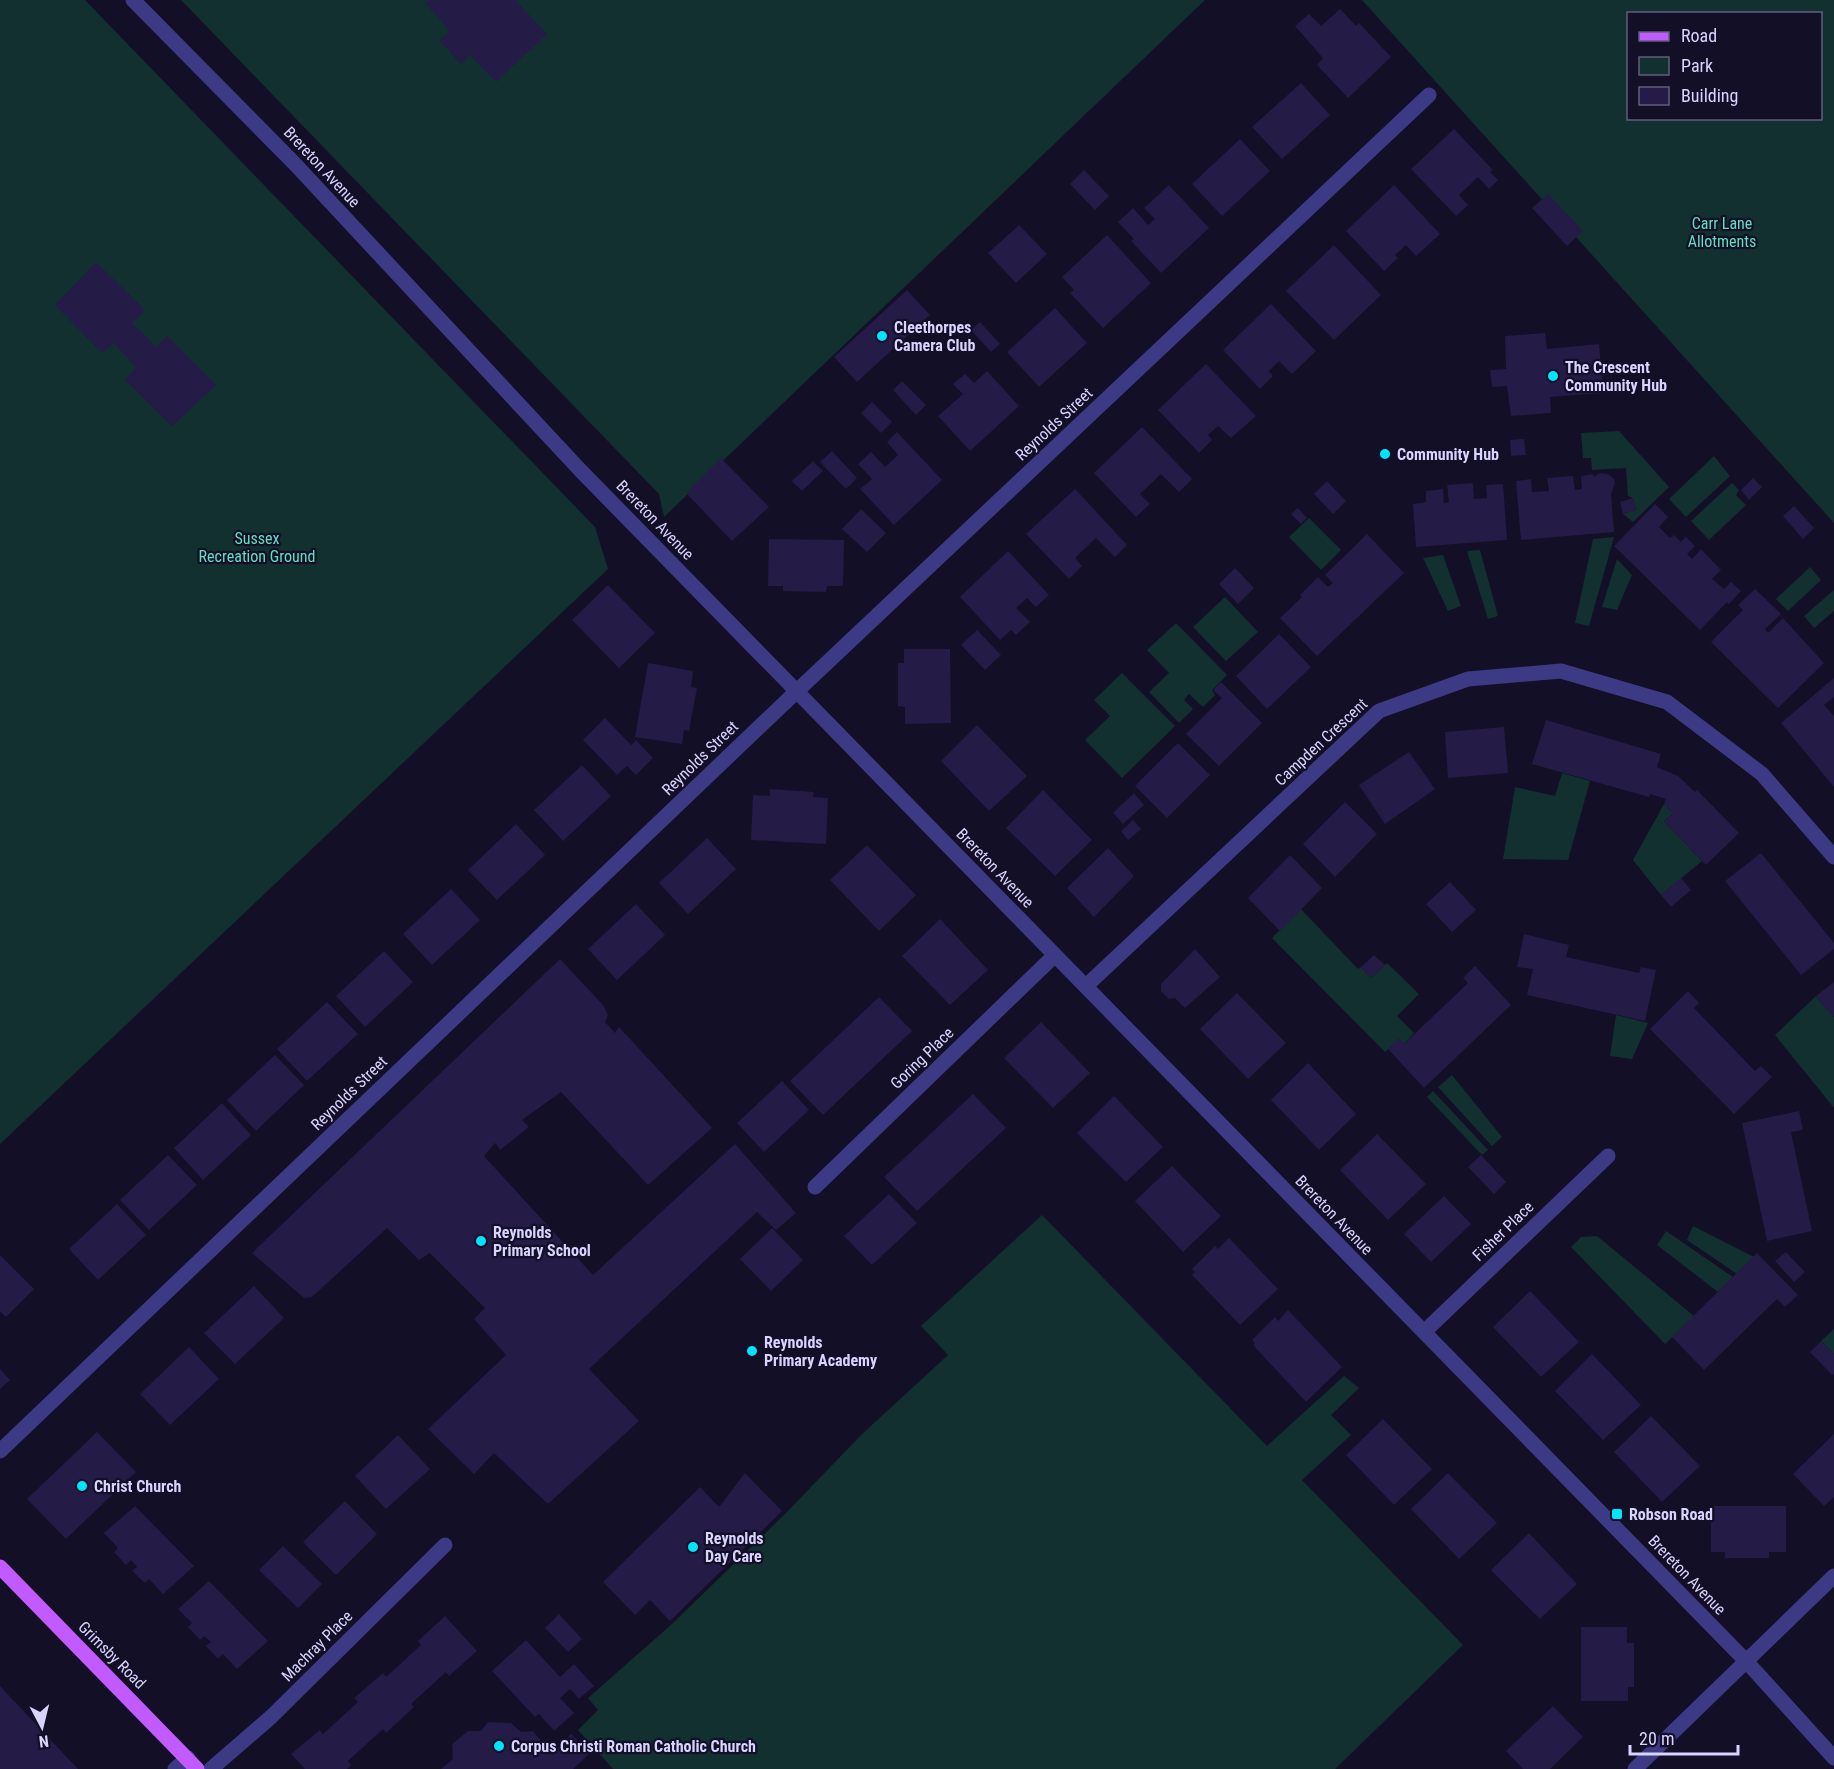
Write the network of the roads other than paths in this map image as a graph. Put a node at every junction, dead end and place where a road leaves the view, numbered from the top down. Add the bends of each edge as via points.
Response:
1 (133, 0) edge
2 (1430, 95) dead end
3 (797, 691) junction
4 (1834, 857) edge
5 (1055, 955) junction
6 (1086, 986) junction
7 (1608, 1156) dead end
8 (815, 1186) dead end
9 (1424, 1332) junction
10 (0, 1451) edge
11 (445, 1545) dead end
12 (0, 1567) edge
13 (1834, 1576) edge
14 (1746, 1661) junction
15 (1834, 1758) edge
16 (192, 1764) edge
17 (176, 1769) edge
18 (211, 1769) edge
19 (1635, 1769) edge

1 - 3 street, Brereton Avenue via 294,163 581,471
2 - 3 street, Reynolds Street
3 - 5 street, Brereton Avenue
3 - 10 street, Reynolds Street
4 - 6 street, Campden Crescent via 1762,774 1667,702 1561,671 1468,679 1379,711
5 - 6 street, Brereton Avenue
5 - 8 street, Goring Place
6 - 9 street, Brereton Avenue
7 - 9 street, Fisher Place
9 - 14 street, Brereton Avenue
11 - 18 street, Machray Place via 271,1717
12 - 16 main road, Grimsby Road
13 - 14 street
14 - 15 street, Brereton Avenue
14 - 19 street
16 - 17 street

